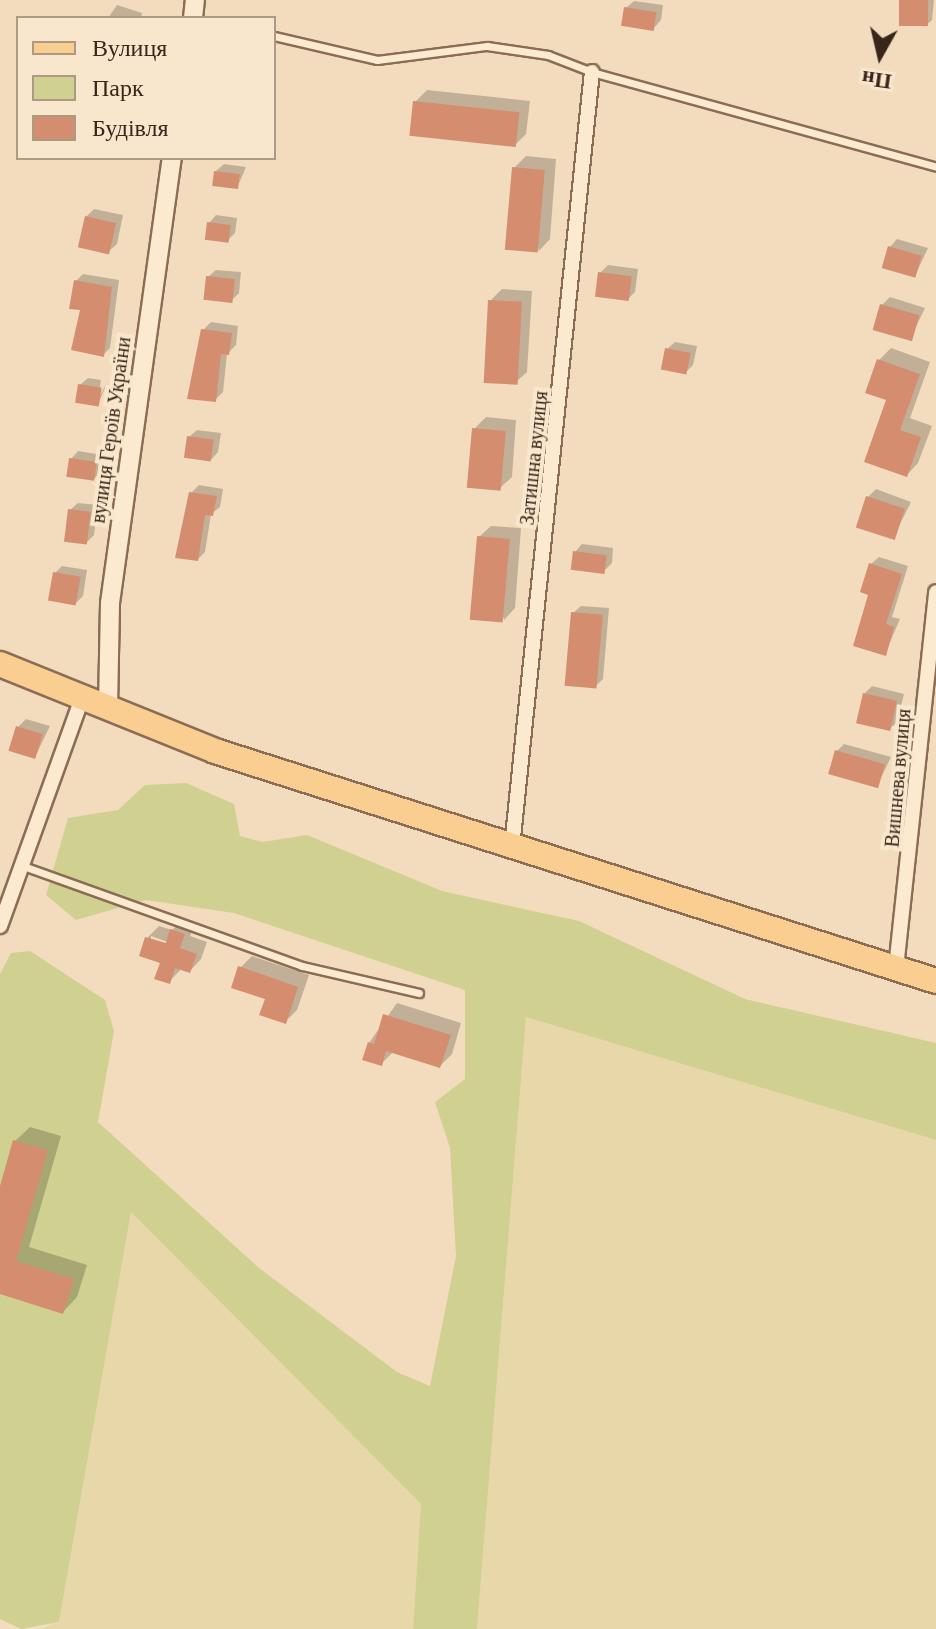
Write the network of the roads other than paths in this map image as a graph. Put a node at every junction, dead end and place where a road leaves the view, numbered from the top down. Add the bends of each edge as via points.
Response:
1 (276, 36) edge
2 (592, 72) junction
3 (172, 160) edge
4 (936, 167) edge
5 (936, 592) edge
6 (0, 664) edge
7 (82, 698) junction
8 (108, 708) junction
9 (512, 847) junction
10 (23, 866) junction
11 (0, 926) edge
12 (896, 968) junction
13 (936, 981) edge
14 (419, 993) dead end

1 - 2 lane via 377,60 487,46 548,55
2 - 4 lane
2 - 9 street, Затишна вулиця
3 - 8 street, вулиця Героїв України via 110,603
5 - 12 street, Вишнева вулиця
6 - 7 main road
7 - 8 main road
7 - 10 street
8 - 9 main road via 215,751
9 - 12 main road
10 - 11 street
10 - 14 lane via 302,966
12 - 13 main road

